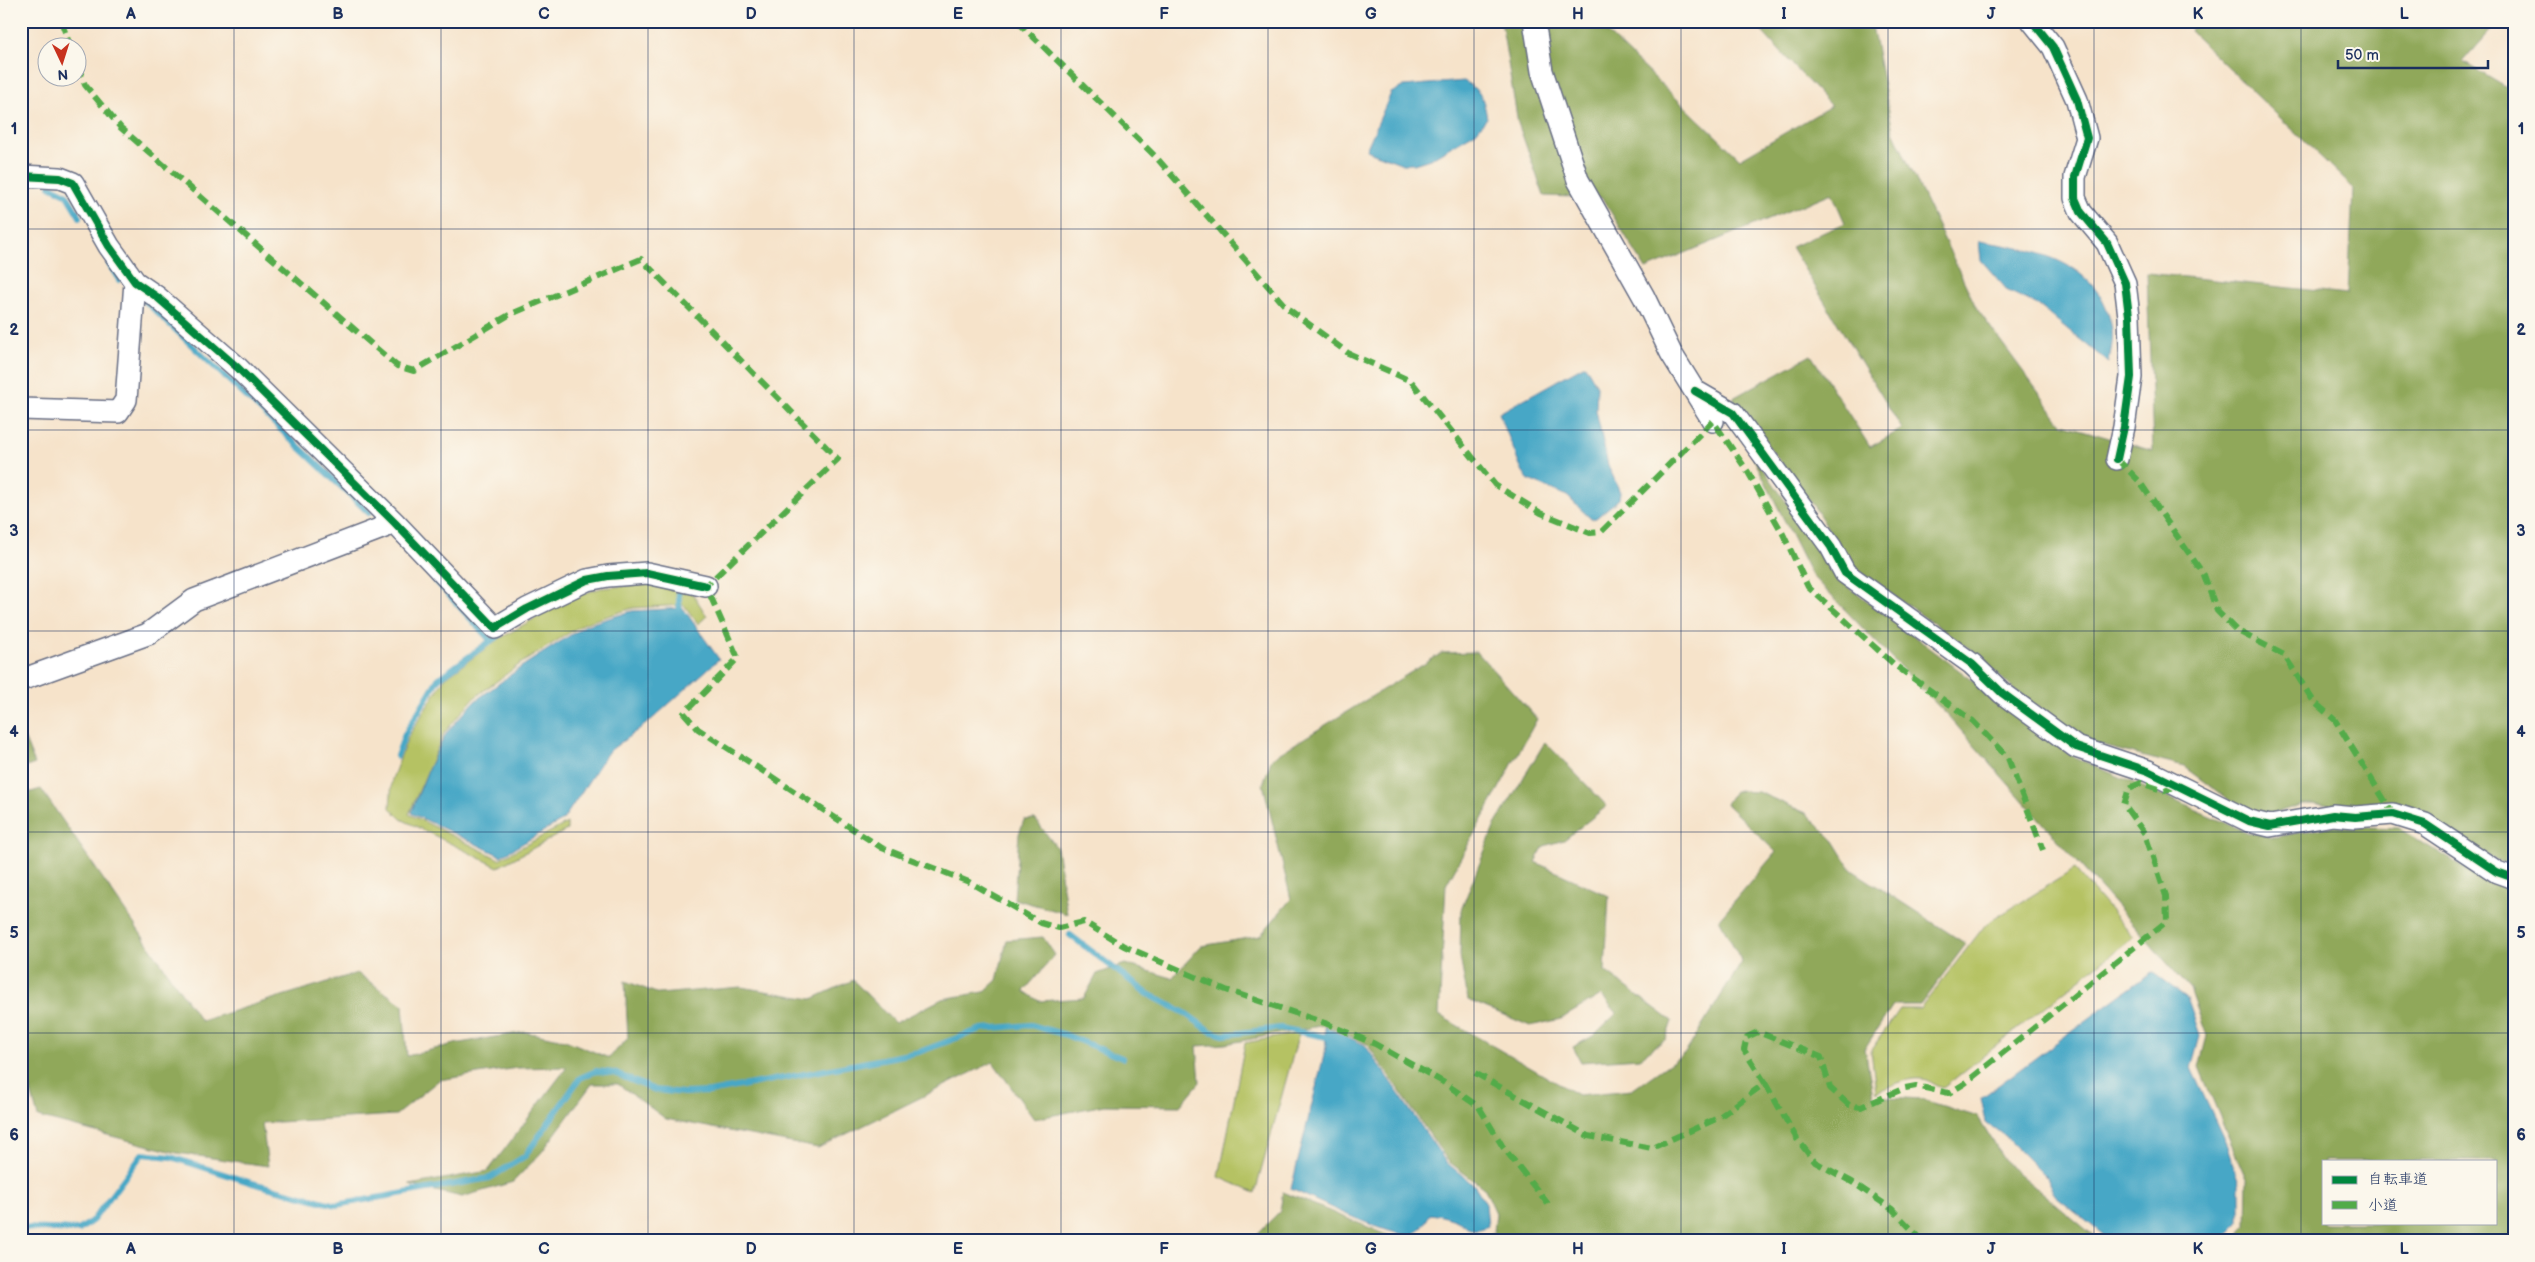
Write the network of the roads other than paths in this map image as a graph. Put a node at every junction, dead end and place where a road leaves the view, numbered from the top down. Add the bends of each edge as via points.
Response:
1 (1534, 21) edge
2 (2032, 21) edge
3 (21, 176) edge
4 (135, 282) junction
5 (1695, 390) junction
6 (21, 409) edge
7 (1714, 421) dead end
8 (2117, 459) dead end
9 (395, 523) junction
10 (706, 586) dead end
11 (23, 674) edge
12 (2514, 878) edge

1 - 5 street via 1542,71 1578,180
2 - 8 street via 2053,47 2077,100 2087,138 2076,176 2075,198 2081,212 2107,243 2125,283 2131,377
3 - 4 street via 60,178 73,183 109,246
4 - 6 street via 126,400 118,412
4 - 9 street via 157,297 238,368
5 - 7 street
5 - 12 street via 1734,413 1831,547 1845,573 1972,664 2002,693 2076,747 2148,771 2249,821 2270,826 2333,815 2392,814 2425,824 2497,872
9 - 10 street via 495,628 587,580 647,573
9 - 11 street via 194,600 148,634

